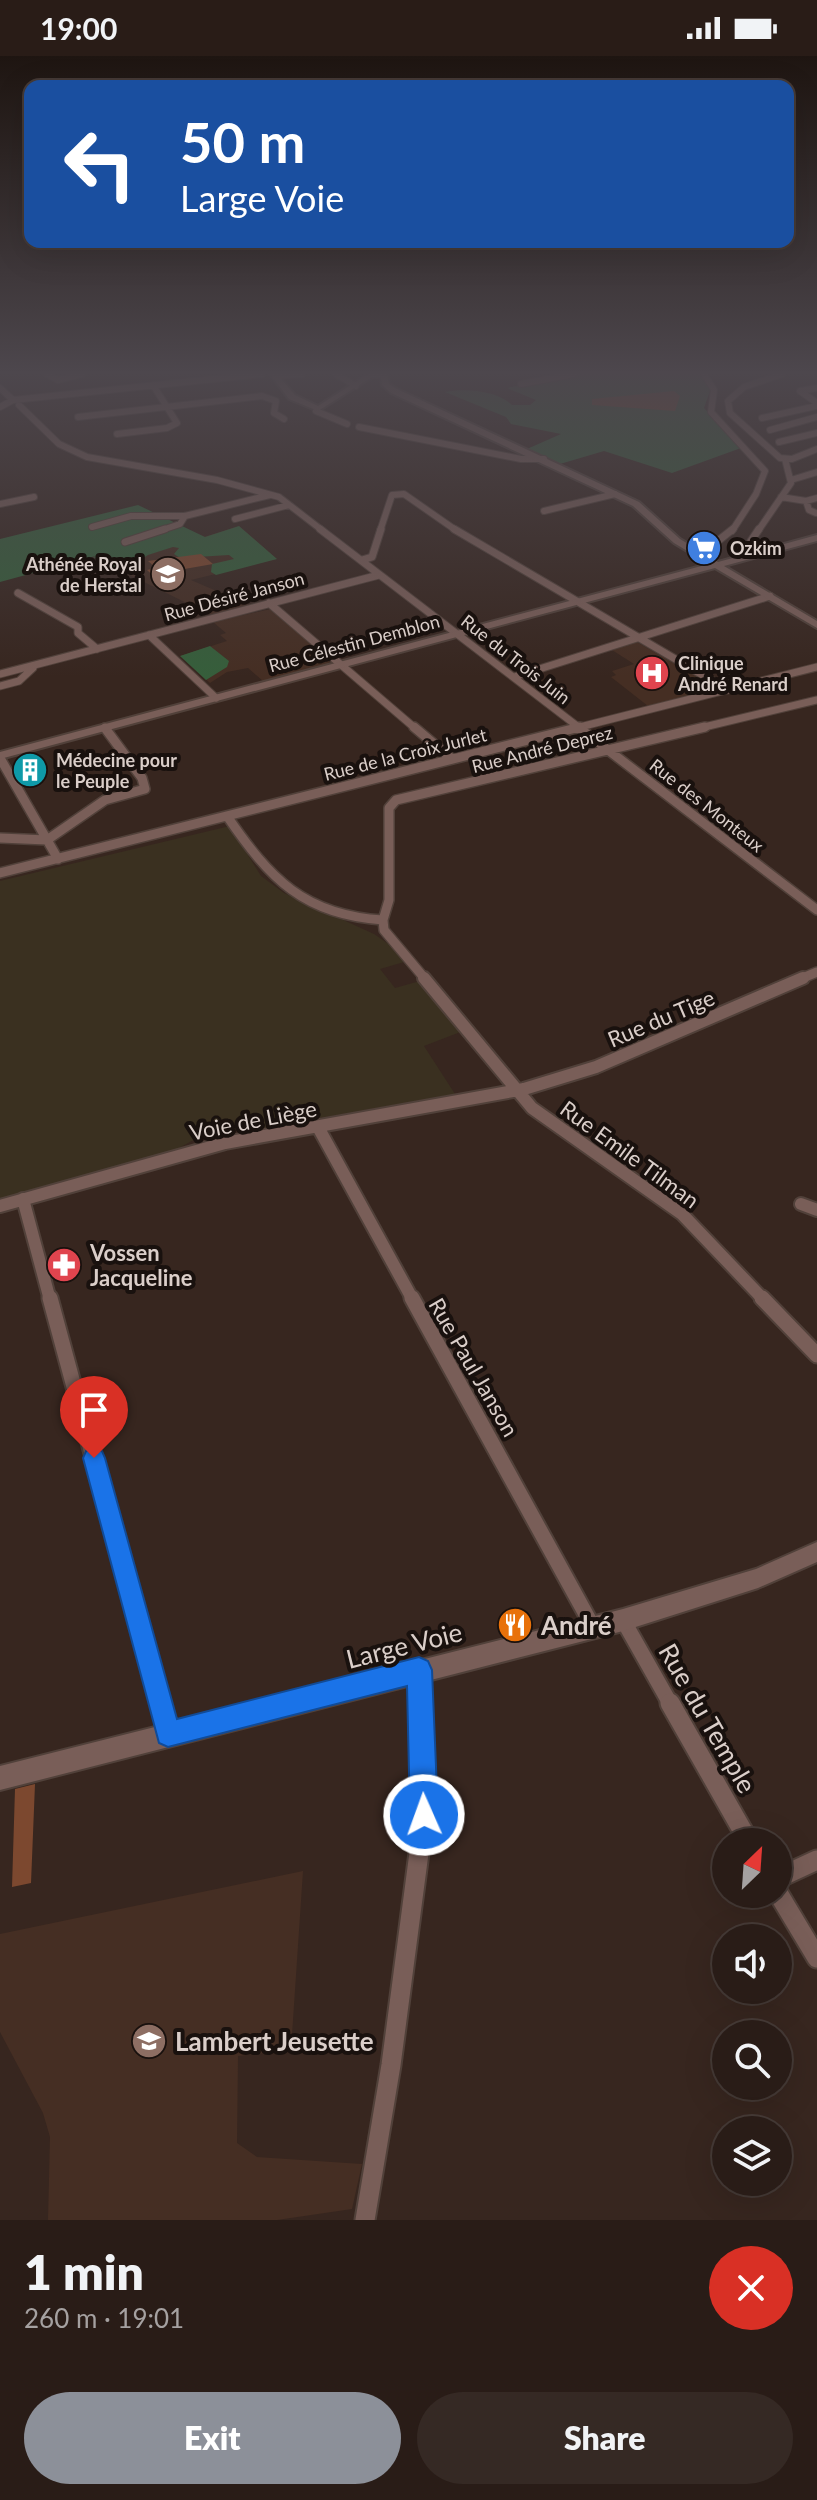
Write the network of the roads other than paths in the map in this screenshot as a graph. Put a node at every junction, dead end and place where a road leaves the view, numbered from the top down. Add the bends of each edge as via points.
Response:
1 (189, 475) edge
2 (576, 475) edge
3 (764, 475) edge
4 (789, 475) edge
5 (807, 475) edge
6 (791, 480) junction
7 (615, 494) junction
8 (273, 495) junction
9 (34, 497) dead end
10 (781, 497) junction
11 (817, 498) edge
12 (806, 501) junction
13 (0, 504) edge
14 (289, 505) junction
15 (544, 511) dead end
16 (817, 513) edge
17 (185, 516) junction
18 (235, 519) dead end
19 (805, 523) dead end
20 (92, 527) dead end
21 (817, 538) edge
22 (125, 542) dead end
23 (768, 551) junction
24 (700, 555) junction
25 (362, 560) junction
26 (717, 565) junction
27 (379, 575) junction
28 (18, 593) dead end
29 (770, 596) junction
30 (576, 602) junction
31 (269, 603) junction
32 (817, 625) edge
33 (458, 634) junction
34 (149, 635) junction
35 (638, 638) junction
36 (97, 649) junction
37 (35, 665) junction
38 (343, 665) junction
39 (817, 667) edge
40 (0, 674) edge
41 (514, 677) junction
42 (0, 686) edge
43 (728, 690) junction
44 (216, 698) junction
45 (817, 700) edge
46 (577, 727) junction
47 (105, 728) junction
48 (608, 750) junction
49 (0, 757) edge
50 (452, 759) junction
51 (227, 816) junction
52 (0, 838) edge
53 (47, 840) junction
54 (58, 859) junction
55 (0, 873) edge
56 (817, 910) edge
57 (383, 920) junction
58 (816, 975) edge
59 (518, 1090) junction
60 (318, 1127) junction
61 (23, 1199) junction
62 (801, 1204) dead end
63 (0, 1206) edge
64 (817, 1210) edge
65 (817, 1355) edge
66 (817, 1552) edge
67 (623, 1620) junction
68 (593, 1627) junction
69 (419, 1670) junction
70 (168, 1734) junction
71 (0, 1778) edge
72 (741, 1828) edge
73 (817, 1860) edge
74 (792, 1872) edge
75 (787, 1908) edge
76 (817, 1958) edge
77 (365, 2220) edge

1 - 8 street, Rue du Trois Juin
2 - 7 street
3 - 24 street via 728,533 713,550
4 - 6 street
5 - 6 street
6 - 10 street
7 - 15 street
7 - 24 street via 636,504
8 - 14 street, Rue du Trois Juin
8 - 17 street
9 - 13 street
10 - 12 street
10 - 23 street via 751,541
11 - 12 street
12 - 16 street
14 - 18 street
14 - 25 street, Rue du Trois Juin
16 - 19 street
17 - 20 street via 131,516
17 - 22 street via 184,523
21 - 23 street, Rue Célestin Demblon
23 - 26 street, Rue Célestin Demblon
24 - 26 street
25 - 27 street, Rue du Trois Juin
25 - 30 street via 372,557 391,497 404,494
26 - 29 street
26 - 30 street, Rue Célestin Demblon
27 - 31 street, Rue Désiré Janson
27 - 33 street, Rue du Trois Juin
28 - 36 street via 73,623
29 - 32 street
29 - 35 street
30 - 33 street, Rue Célestin Demblon
30 - 35 street
31 - 34 street, Rue Désiré Janson
31 - 38 street
33 - 38 street, Rue Célestin Demblon
33 - 41 street, Rue du Trois Juin
34 - 36 street, Rue Désiré Janson
34 - 44 street
35 - 41 street
35 - 43 street
36 - 37 street, Rue Désiré Janson
37 - 40 street, Rue Désiré Janson
37 - 42 street via 19,681
38 - 44 street, Rue Célestin Demblon
38 - 50 street
39 - 43 street, Rue de la Croix Jurlet
41 - 46 street, Rue du Trois Juin
43 - 46 street, Rue de la Croix Jurlet
44 - 47 street, Rue Célestin Demblon
45 - 48 street, Rue André Deprez
46 - 48 street, Rue des Monteux
46 - 50 street, Rue de la Croix Jurlet
47 - 49 street, Rue Célestin Demblon
47 - 53 street via 147,786 105,800
48 - 56 street, Rue des Monteux
48 - 57 street, Rue André Deprez via 396,800 389,808 389,900
49 - 53 street
50 - 51 street, Rue de la Croix Jurlet
51 - 54 street, Rue de la Croix Jurlet
51 - 57 street via 263,870 287,889 336,914
52 - 53 street
53 - 54 street
54 - 55 street, Rue de la Croix Jurlet
57 - 59 street, Rue Emile Tilman via 384,930
58 - 59 street, Rue du Tige via 596,1067
59 - 60 street, Voie de Liège
59 - 65 street, Rue Emile Tilman via 549,1122 692,1223
60 - 61 street, Voie de Liège via 209,1147
60 - 68 street, Rue Paul Janson
61 - 63 street, Voie de Liège
61 - 70 street
62 - 64 street
66 - 67 street, Large Voie via 758,1578
67 - 68 street, Large Voie
67 - 72 street, Rue du Temple
68 - 69 street, Large Voie
69 - 70 street, Large Voie
69 - 77 street via 424,1815
70 - 71 street, Large Voie
73 - 74 street
75 - 76 street

